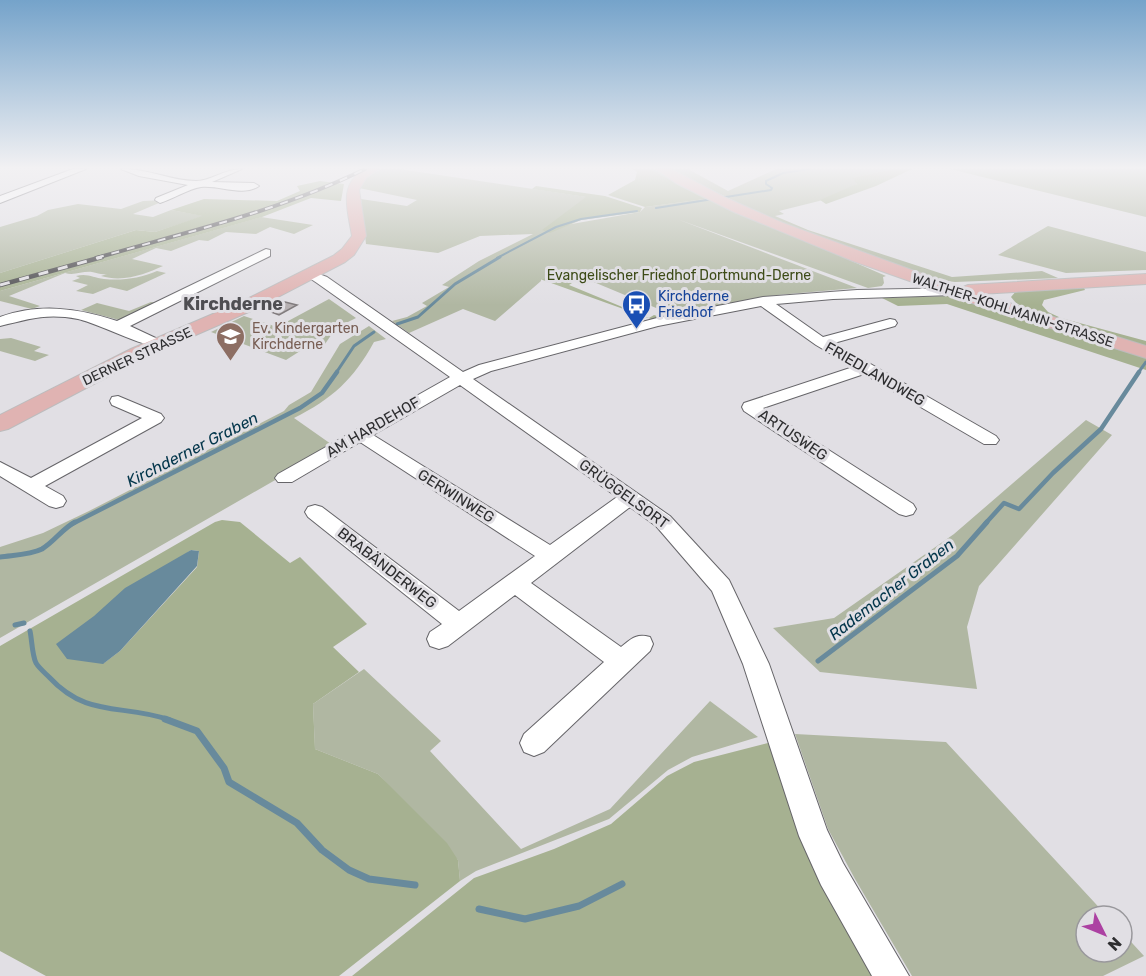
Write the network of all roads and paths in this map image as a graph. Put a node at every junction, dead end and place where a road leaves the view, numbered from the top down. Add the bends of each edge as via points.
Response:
1 (355, 215) edge
2 (754, 215) edge
3 (266, 253) dead end
4 (881, 266) junction
5 (311, 275) junction
6 (1146, 279) edge
7 (1070, 282) junction
8 (1012, 287) junction
9 (945, 289) junction
10 (886, 291) junction
11 (859, 294) junction
12 (763, 302) junction
13 (1021, 313) junction
14 (0, 322) edge
15 (890, 323) dead end
16 (120, 326) junction
17 (821, 342) junction
18 (157, 344) junction
19 (1146, 352) edge
20 (865, 368) junction
21 (461, 377) junction
22 (118, 401) dead end
23 (0, 424) edge
24 (361, 435) junction
25 (990, 440) dead end
26 (0, 468) edge
27 (285, 478) dead end
28 (31, 486) junction
29 (630, 498) junction
30 (56, 501) dead end
31 (906, 509) dead end
32 (315, 512) dead end
33 (551, 556) junction
34 (515, 583) junction
35 (459, 624) junction
36 (439, 639) dead end
37 (641, 644) dead end
38 (621, 662) junction
39 (534, 743) dead end
40 (891, 976) edge

1 - 5 main road, DERNER STRASSE via 359,236 355,244 339,259
2 - 4 main road, WALTHER-KOHLMANN-STRASSE
3 - 16 street
4 - 9 main road, WALTHER-KOHLMANN-STRASSE
4 - 10 street, WALTHER-KOHLMANN-STRASSE via 893,281
5 - 18 main road, DERNER STRASSE
5 - 21 street, GRÜGGELSORT
6 - 7 main road
7 - 8 main road
7 - 9 main road
8 - 9 main road
8 - 13 main road via 1006,290 1005,297
9 - 10 street
9 - 11 street
9 - 13 main road, WALTHER-KOHLMANN-STRASSE
10 - 11 street
11 - 12 street, AM HARDEHOF
12 - 17 street, FRIEDLANDWEG
12 - 21 street, AM HARDEHOF via 658,324
13 - 19 main road, WALTHER-KOHLMANN-STRASSE
14 - 16 street via 27,312 53,310
15 - 17 street
16 - 18 street
17 - 20 street, FRIEDLANDWEG
18 - 23 main road, DERNER STRASSE
20 - 25 street, FRIEDLANDWEG
20 - 31 street, ARTUSWEG via 750,407
21 - 24 street, AM HARDEHOF
21 - 29 street, GRÜGGELSORT
22 - 28 street via 155,418
24 - 27 street, AM HARDEHOF
24 - 33 street, GERWINWEG
26 - 28 street
28 - 30 street
29 - 33 street
29 - 40 street, GRÜGGELSORT via 663,521 721,586 756,664 814,836 831,874
32 - 35 street, BRABÄNDERWEG
33 - 34 street
34 - 35 street
34 - 38 street
35 - 36 street
37 - 38 street
38 - 39 street

